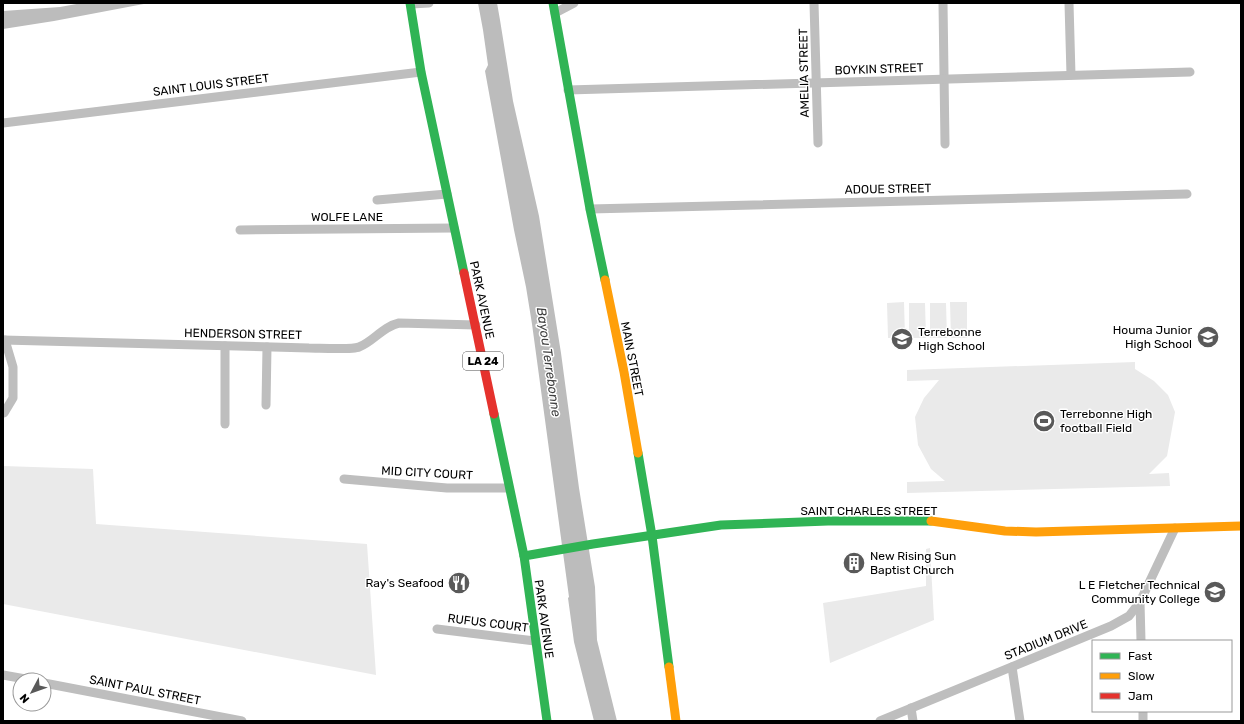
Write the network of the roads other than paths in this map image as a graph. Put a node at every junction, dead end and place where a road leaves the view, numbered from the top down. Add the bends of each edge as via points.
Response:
1 (429, 3) edge
2 (553, 3) edge
3 (574, 3) edge
4 (814, 3) edge
5 (943, 3) edge
6 (1069, 3) edge
7 (410, 4) edge
8 (555, 13) junction
9 (421, 72) junction
10 (1190, 72) dead end
11 (1071, 75) junction
12 (944, 79) junction
13 (817, 83) junction
14 (568, 90) junction
15 (3, 123) edge
16 (818, 143) dead end
17 (946, 144) dead end
18 (447, 194) junction
19 (1187, 194) dead end
20 (377, 200) dead end
21 (590, 209) junction
22 (454, 228) junction
23 (240, 230) dead end
24 (476, 325) junction
25 (4, 340) edge
26 (225, 346) junction
27 (267, 347) junction
28 (266, 405) dead end
29 (4, 413) dead end
30 (225, 424) dead end
31 (344, 479) dead end
32 (509, 488) junction
33 (1241, 526) edge
34 (1175, 528) junction
35 (652, 536) junction
36 (524, 556) junction
37 (1140, 602) junction
38 (437, 629) dead end
39 (1141, 640) edge
40 (535, 641) junction
41 (1012, 667) junction
42 (52, 684) edge
43 (911, 708) junction
44 (242, 721) edge
45 (547, 721) edge
46 (676, 721) edge
47 (880, 721) edge
48 (913, 721) edge
49 (1020, 721) edge

1 - 7 street
2 - 8 main road, MAIN STREET
3 - 8 street
4 - 13 street, AMELIA STREET
5 - 12 street
6 - 11 street
7 - 9 main road, PARK AVENUE / LA 24
8 - 14 main road, MAIN STREET
9 - 15 street, SAINT LOUIS STREET
9 - 18 main road, PARK AVENUE / LA 24
10 - 11 street, BOYKIN STREET
11 - 12 street, BOYKIN STREET
12 - 13 street, BOYKIN STREET
12 - 17 street
13 - 14 street, BOYKIN STREET
13 - 16 street, AMELIA STREET
14 - 21 main road, MAIN STREET
18 - 20 street
18 - 22 main road, PARK AVENUE / LA 24
19 - 21 street, ADOUE STREET
21 - 35 main road, MAIN STREET via 624,372
22 - 23 street, WOLFE LANE
22 - 24 main road, PARK AVENUE / LA 24
24 - 27 street, HENDERSON STREET via 399,323 391,325 357,348
24 - 32 main road, PARK AVENUE / LA 24
25 - 26 street, HENDERSON STREET
25 - 29 street via 13,367 13,398
26 - 27 street, HENDERSON STREET
26 - 30 street
27 - 28 street
31 - 32 street, MID CITY COURT via 447,488
32 - 36 main road, PARK AVENUE / LA 24
33 - 34 main road, SAINT CHARLES STREET
34 - 35 main road, SAINT CHARLES STREET via 1036,532 1005,531 927,521 828,521 721,525
34 - 37 street, STADIUM DRIVE
35 - 36 main road, SAINT CHARLES STREET
35 - 46 main road, MAIN STREET
36 - 40 main road, PARK AVENUE / LA 24
37 - 39 street
37 - 41 street, STADIUM DRIVE via 1129,616 1111,626
38 - 40 street, RUFUS COURT
40 - 45 main road, PARK AVENUE / LA 24
41 - 43 street, STADIUM DRIVE
41 - 49 street
42 - 44 street, SAINT PAUL STREET
43 - 47 street, STADIUM DRIVE
43 - 48 street

